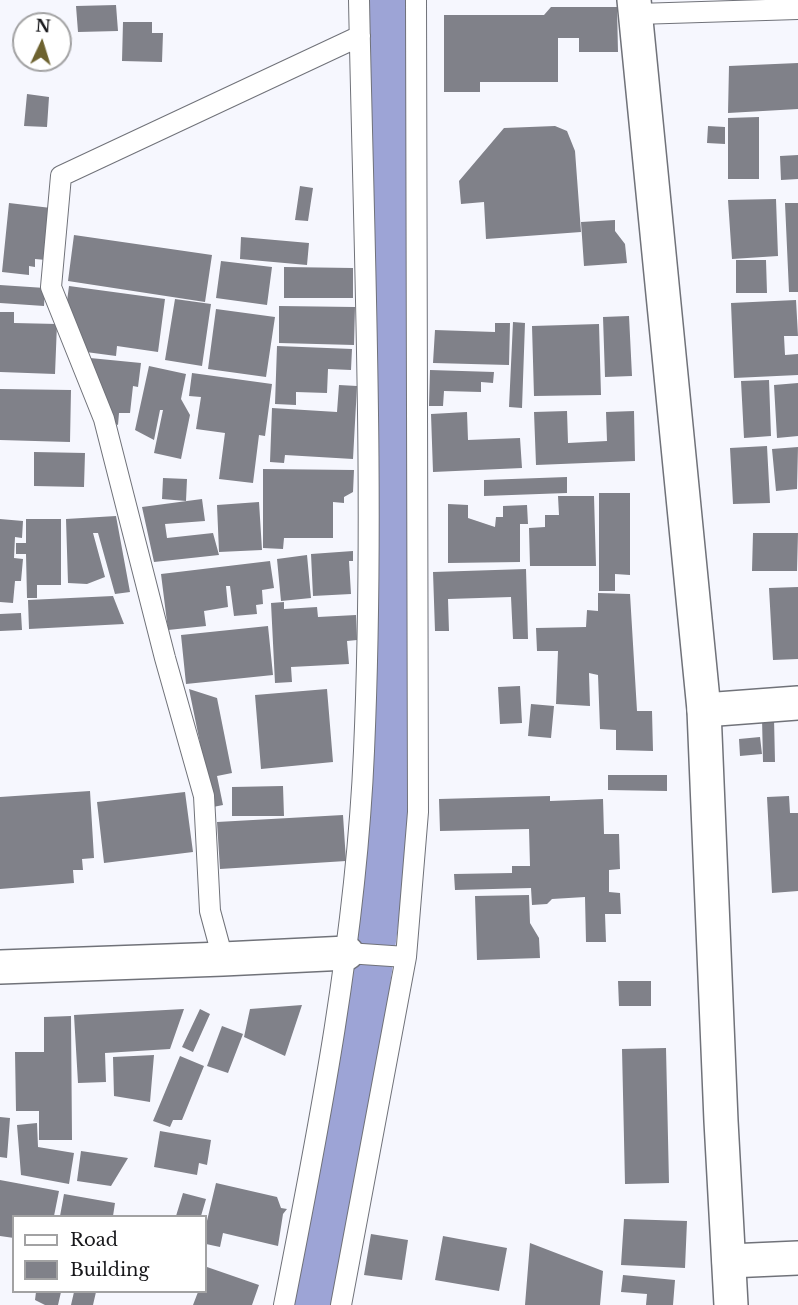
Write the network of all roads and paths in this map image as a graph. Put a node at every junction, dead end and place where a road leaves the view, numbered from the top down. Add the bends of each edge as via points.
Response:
1 (359, 0) edge
2 (416, 0) edge
3 (635, 7) edge
4 (798, 9) edge
5 (360, 36) junction
6 (798, 703) edge
7 (704, 710) junction
8 (352, 952) junction
9 (406, 957) junction
10 (223, 959) junction
11 (0, 967) edge
12 (798, 1258) edge
13 (729, 1261) junction
14 (284, 1305) edge
15 (341, 1305) edge
16 (731, 1305) edge

1 - 5 lane
2 - 9 lane via 418,812
3 - 4 lane
3 - 7 main road
5 - 8 lane via 369,544 364,754
5 - 10 lane via 60,176 51,287 104,419 204,796 210,911
6 - 7 main road
7 - 13 main road
8 - 9 lane
8 - 10 main road
8 - 14 lane
9 - 15 lane
10 - 11 main road
12 - 13 main road
13 - 16 main road

